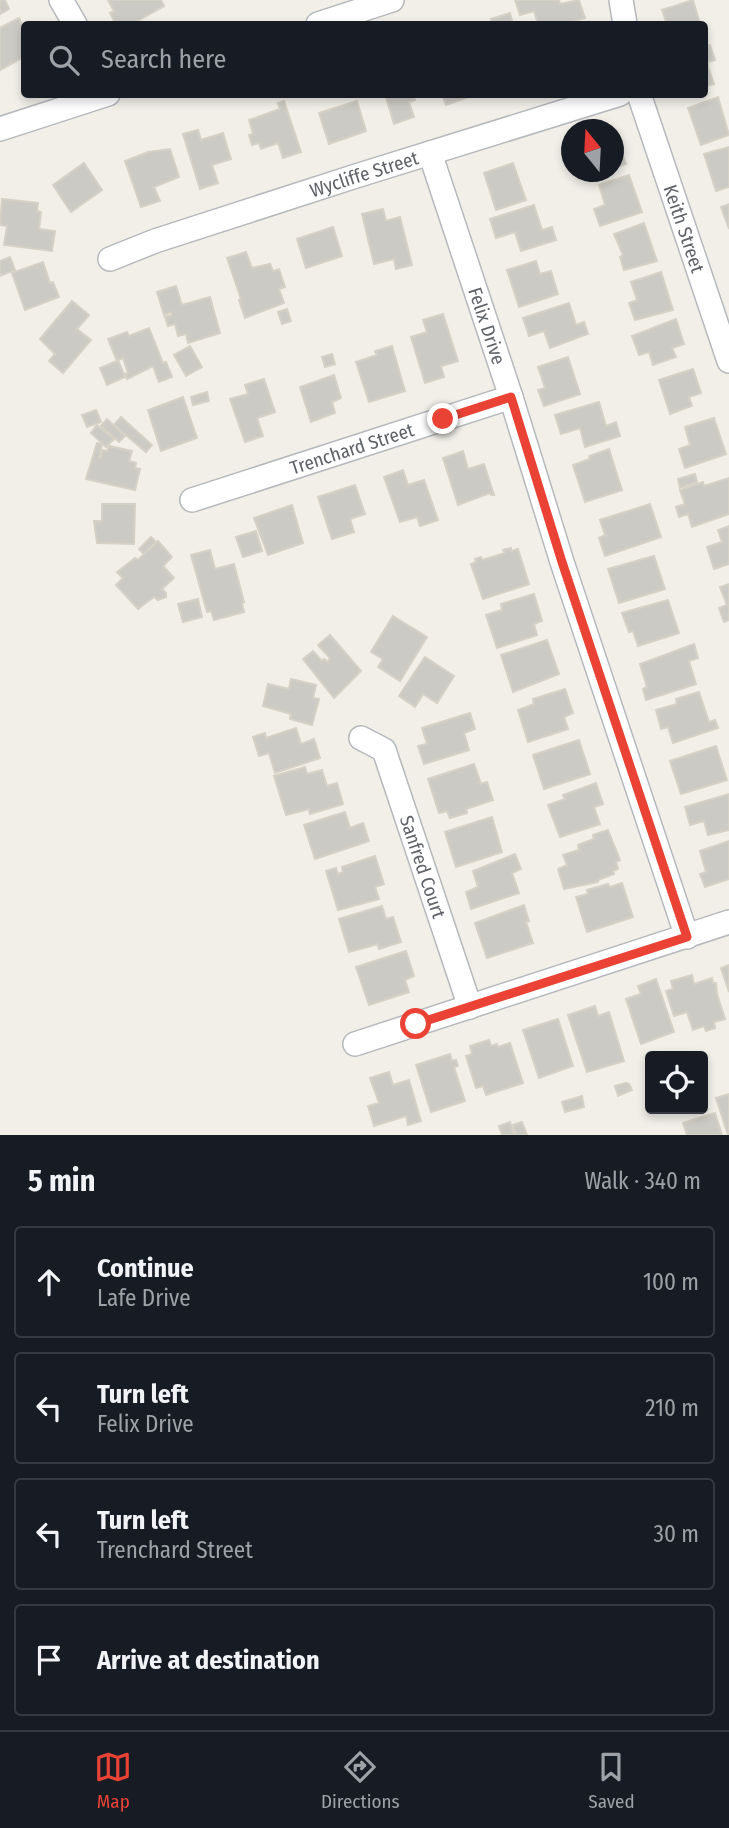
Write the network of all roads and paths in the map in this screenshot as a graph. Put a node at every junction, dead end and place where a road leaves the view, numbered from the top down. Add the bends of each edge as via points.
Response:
1 (61, 0) edge
2 (392, 0) edge
3 (621, 0) edge
4 (73, 21) edge
5 (327, 21) edge
6 (624, 21) edge
7 (96, 98) edge
8 (607, 98) edge
9 (640, 98) edge
10 (0, 129) edge
11 (430, 153) junction
12 (110, 258) dead end
13 (729, 361) edge
14 (511, 397) junction
15 (192, 500) dead end
16 (361, 738) dead end
17 (729, 922) edge
18 (687, 937) junction
19 (470, 1007) junction
20 (355, 1044) dead end

1 - 4 street
2 - 5 street
3 - 6 street
7 - 10 street
8 - 11 street, Wycliffe Street
9 - 13 street, Keith Street
11 - 12 street, Wycliffe Street
11 - 14 street, Felix Drive
14 - 15 street, Trenchard Street
14 - 18 street, Felix Drive
16 - 19 street, Sanfred Court via 384,750
17 - 18 street
18 - 19 street
19 - 20 street

